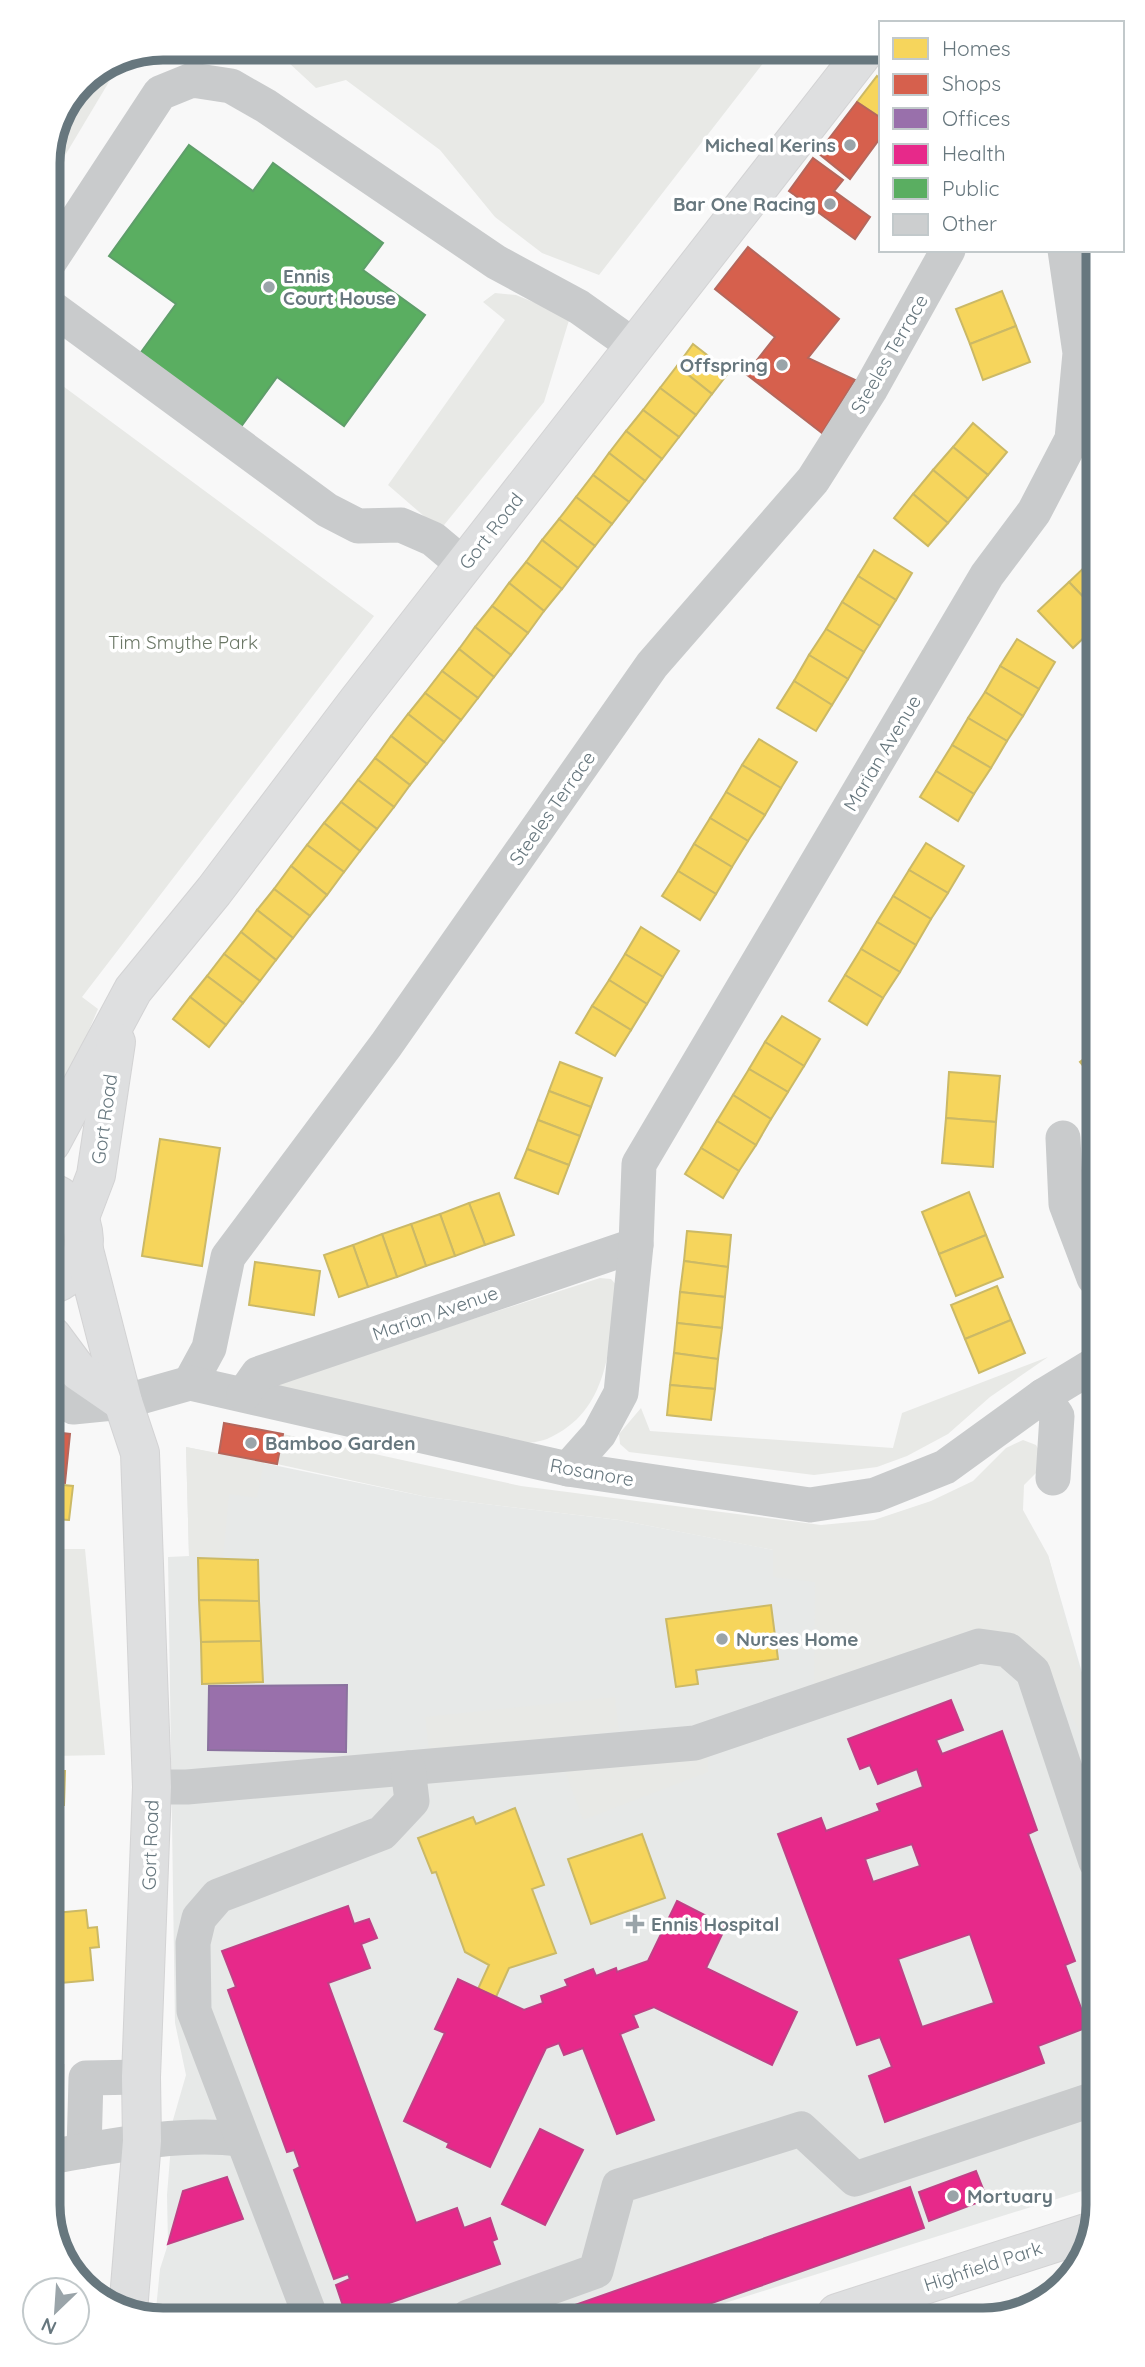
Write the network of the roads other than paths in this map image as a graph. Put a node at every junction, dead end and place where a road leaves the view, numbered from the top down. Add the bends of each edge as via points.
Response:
1 (859, 60) edge
2 (60, 246) edge
3 (947, 252) edge
4 (1065, 252) edge
5 (60, 314) edge
6 (634, 346) junction
7 (464, 565) junction
8 (120, 1019) junction
9 (60, 1125) edge
10 (1063, 1139) dead end
11 (60, 1197) edge
12 (82, 1233) junction
13 (636, 1245) junction
14 (1086, 1257) edge
15 (60, 1281) edge
16 (60, 1347) edge
17 (1086, 1370) edge
18 (190, 1383) junction
19 (244, 1394) junction
20 (1043, 1396) junction
21 (60, 1398) edge
22 (122, 1402) junction
23 (568, 1469) junction
24 (1053, 1478) dead end
25 (408, 1768) junction
26 (152, 1787) junction
27 (1085, 1850) edge
28 (141, 2077) junction
29 (1086, 2109) edge
30 (241, 2139) junction
31 (142, 2141) junction
32 (70, 2154) edge
33 (1081, 2235) edge
34 (127, 2301) edge
35 (903, 2302) edge
36 (307, 2307) edge
37 (492, 2307) edge
38 (868, 2308) edge

1 - 6 main road, Gort Road
2 - 6 street via 160,93 192,80 231,86 496,262 579,307
3 - 18 street, Steeles Terrace via 870,390 813,480 652,665 386,1045 228,1256 209,1348
4 - 13 street, Marian Avenue via 1080,353 1072,439 1034,512 987,575 639,1164
5 - 7 street via 327,510 358,526 401,525 433,539
6 - 7 main road, Gort Road
7 - 8 main road, Gort Road via 133,990
8 - 9 main road, Gort Road
8 - 12 main road, Gort Road via 96,1175
10 - 14 street via 1066,1204
11 - 12 main road via 73,1205
12 - 15 main road via 79,1264
12 - 22 main road, Gort Road
13 - 19 street, Marian Avenue via 258,1374
13 - 23 street, Marian Avenue via 621,1393 599,1434
16 - 22 main road via 78,1371
17 - 20 street, Rosanore
18 - 19 street, Rosanore
18 - 22 street, Rosanore
19 - 23 street, Rosanore
20 - 23 street, Rosanore via 945,1466 874,1495 810,1505
20 - 24 street via 1057,1416
21 - 22 street, Rosanore via 73,1407
22 - 26 main road, Gort Road via 140,1453
25 - 26 street
25 - 27 street via 695,1743 979,1646 1008,1650 1033,1672
25 - 30 street via 412,1801 382,1833 218,1896 199,1918 192,1943 194,2011
26 - 28 main road, Gort Road
28 - 31 main road, Gort Road
28 - 32 street via 86,2078
29 - 37 street via 855,2179 802,2129 620,2186 596,2271
30 - 31 street via 208,2135
30 - 36 street
31 - 32 street
31 - 34 main road, Gort Road
33 - 35 main road, Highfield Park
35 - 38 main road, Highfield Park

